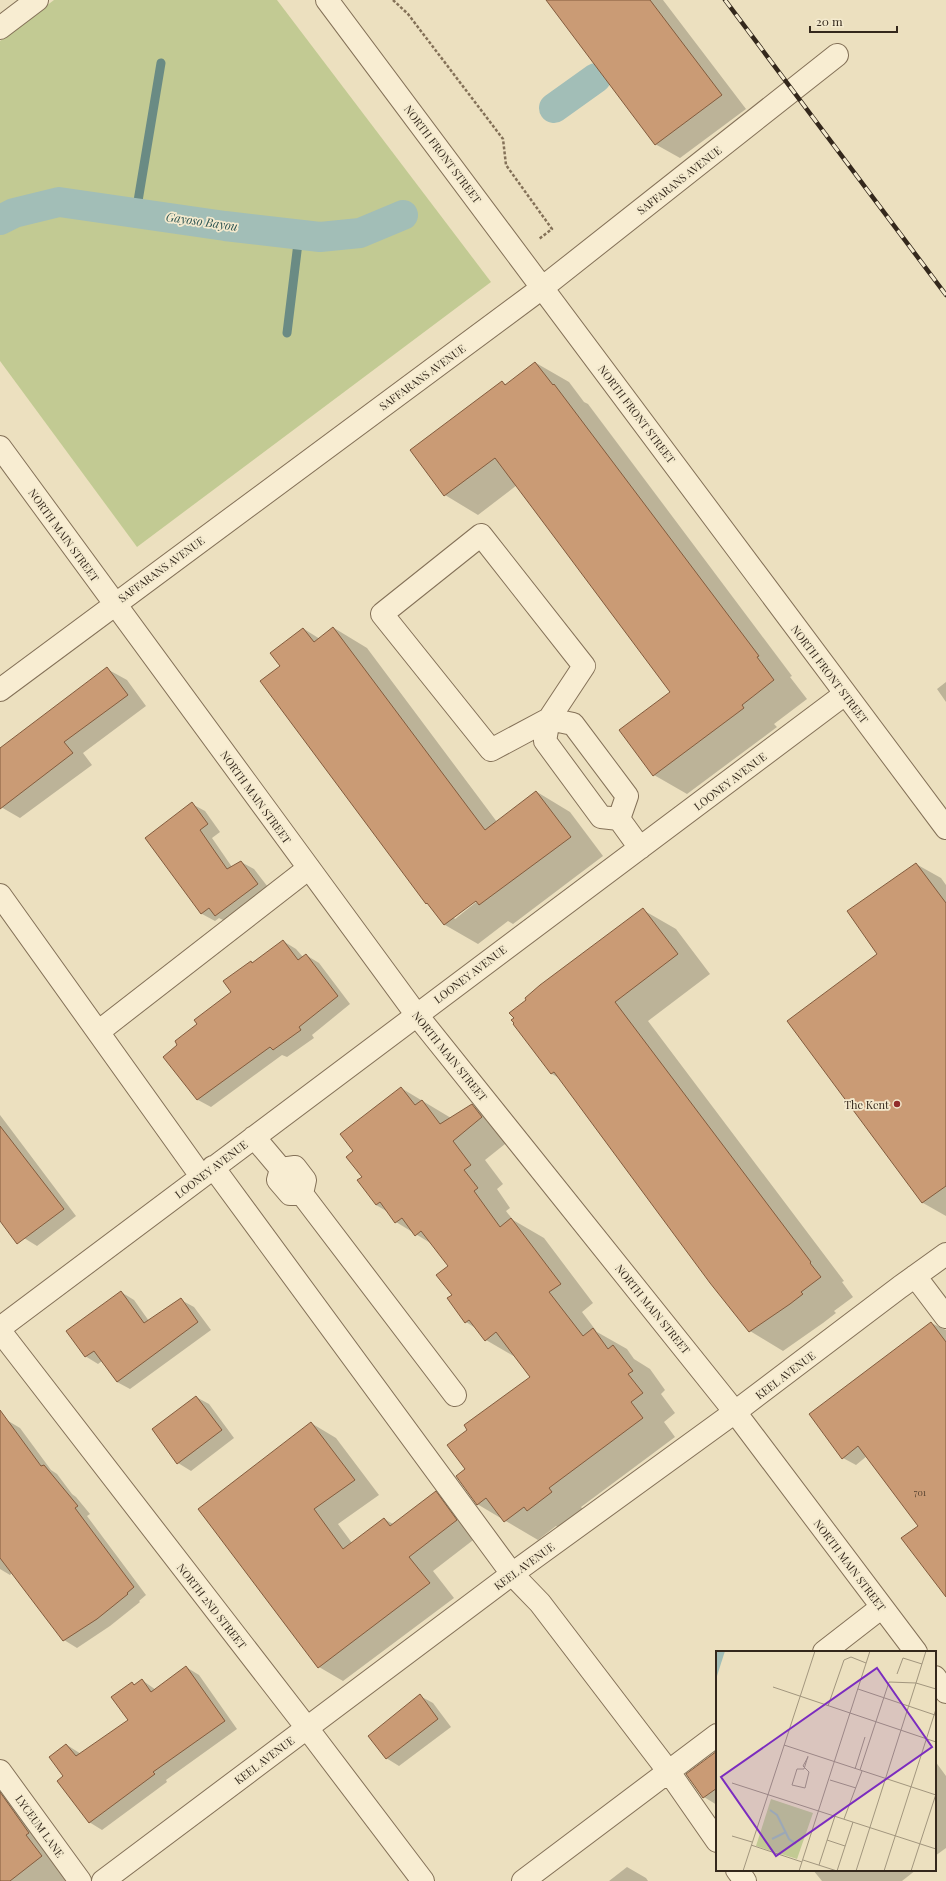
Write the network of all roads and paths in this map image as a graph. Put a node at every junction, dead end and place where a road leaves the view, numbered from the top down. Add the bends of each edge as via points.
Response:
1 (37, 0) edge
2 (328, 0) edge
3 (393, 0) edge
4 (0, 28) edge
5 (837, 55) dead end
6 (542, 236) dead end
7 (542, 288) junction
8 (0, 447) edge
9 (114, 604) junction
10 (0, 690) edge
11 (845, 694) junction
12 (549, 719) junction
13 (619, 819) junction
14 (946, 828) edge
15 (640, 848) junction
16 (308, 868) junction
17 (0, 895) edge
18 (416, 1014) junction
19 (98, 1032) junction
20 (254, 1137) junction
21 (207, 1172) junction
22 (946, 1254) edge
23 (915, 1276) junction
24 (946, 1317) edge
25 (0, 1328) edge
26 (0, 1331) edge
27 (455, 1394) dead end
28 (735, 1412) junction
29 (512, 1574) junction
30 (882, 1607) junction
31 (825, 1651) edge
32 (915, 1651) edge
33 (936, 1679) edge
34 (946, 1692) edge
35 (307, 1728) junction
36 (716, 1736) edge
37 (0, 1771) edge
38 (669, 1772) junction
39 (716, 1840) edge
40 (738, 1871) edge
41 (80, 1881) edge
42 (103, 1881) edge
43 (423, 1881) edge
44 (523, 1881) edge
45 (745, 1881) edge

1 - 4 street
2 - 7 street, NORTH FRONT STREET
3 - 6 path via 408,14 503,139 506,165 552,229
5 - 7 street, SAFFARANS AVENUE
7 - 9 street, SAFFARANS AVENUE
7 - 11 street, NORTH FRONT STREET
8 - 9 street, NORTH MAIN STREET
9 - 10 street, SAFFARANS AVENUE
9 - 16 street, NORTH MAIN STREET
11 - 14 street, NORTH FRONT STREET
11 - 15 street, LOONEY AVENUE
12 - 12 street via 584,666 480,535 382,614 490,750
12 - 13 street via 545,740 600,817
12 - 13 street via 573,724 627,796
13 - 15 street
15 - 18 street, LOONEY AVENUE
16 - 18 street, NORTH MAIN STREET
16 - 19 street
17 - 19 street
18 - 20 street, LOONEY AVENUE
18 - 28 street, NORTH MAIN STREET
19 - 21 street
20 - 21 street, LOONEY AVENUE
20 - 27 street via 281,1169 295,1167 305,1180 302,1194
21 - 25 street, LOONEY AVENUE
21 - 29 street
22 - 23 street, KEEL AVENUE
23 - 24 street
23 - 28 street, KEEL AVENUE
26 - 35 street, NORTH 2ND STREET
28 - 29 street, KEEL AVENUE
28 - 30 street, NORTH MAIN STREET
29 - 35 street, KEEL AVENUE
29 - 38 street via 540,1603
30 - 31 street
30 - 32 street, NORTH MAIN STREET
33 - 34 street
35 - 42 street, KEEL AVENUE
35 - 43 street, NORTH 2ND STREET
36 - 38 street
37 - 41 street, LYCEUM LANE
38 - 39 street
38 - 44 street
40 - 45 street

